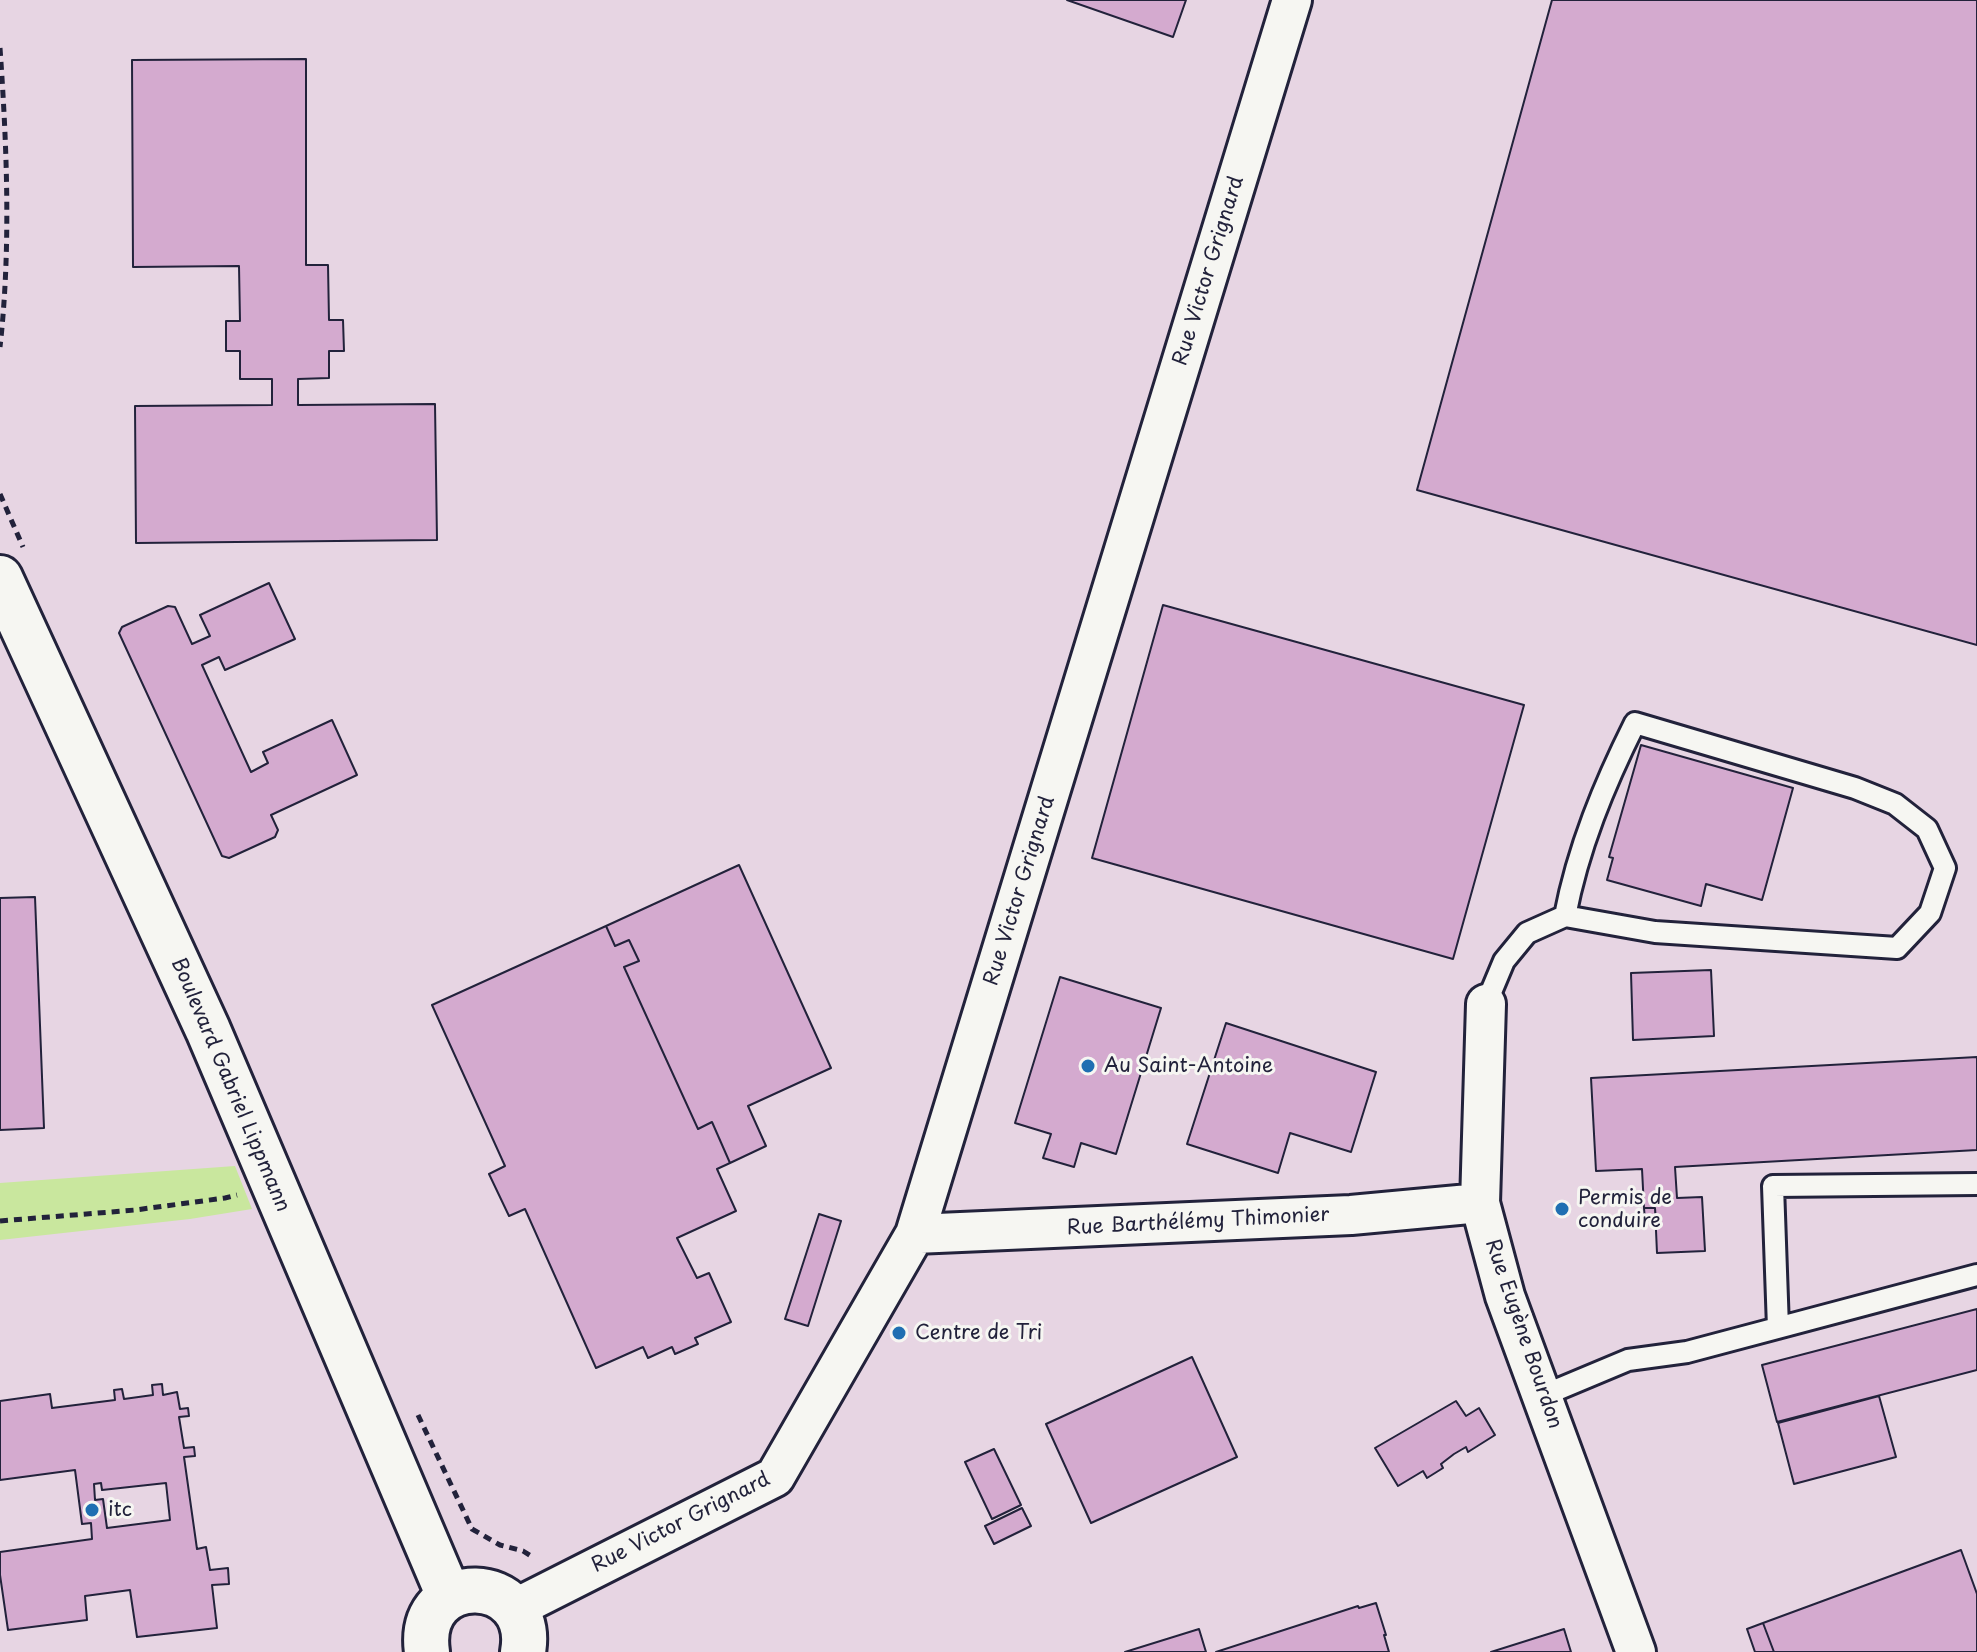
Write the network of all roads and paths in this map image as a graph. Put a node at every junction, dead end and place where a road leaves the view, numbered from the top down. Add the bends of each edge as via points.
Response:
1 (1292, 0) edge
2 (0, 48) edge
3 (0, 347) edge
4 (0, 578) edge
5 (1565, 916) junction
6 (1486, 1004) joint
7 (1977, 1184) edge
8 (273, 1185) junction
9 (1480, 1203) junction
10 (0, 1221) edge
11 (915, 1234) junction
12 (1977, 1275) edge
13 (1778, 1328) junction
14 (1542, 1396) junction
15 (449, 1596) junction
16 (514, 1609) junction
17 (427, 1652) edge
18 (523, 1652) edge
19 (1636, 1652) edge

1 - 11 street, Rue Victor Grignard
2 - 3 path via 7,145 6,293
4 - 8 street, Boulevard Gabriel Lippmann
5 - 5 lane via 1603,791 1635,723 1895,804 1927,829 1945,868 1930,913 1897,948 1655,932
5 - 6 lane via 1527,933 1504,961
6 - 9 street, Rue Eugène Bourdon
7 - 13 lane via 1773,1186
8 - 10 path via 165,1206
8 - 15 street, Boulevard Gabriel Lippmann
9 - 11 street, Rue Barthélémy Thimonier via 1351,1215
9 - 14 street, Rue Eugène Bourdon via 1505,1296
11 - 16 street, Rue Victor Grignard via 775,1477
12 - 13 lane
13 - 14 lane via 1687,1352 1628,1360
14 - 19 street, Rue Eugène Bourdon
15 - 16 street via 477,1589 504,1599
15 - 17 street via 428,1621
16 - 18 street via 522,1624

